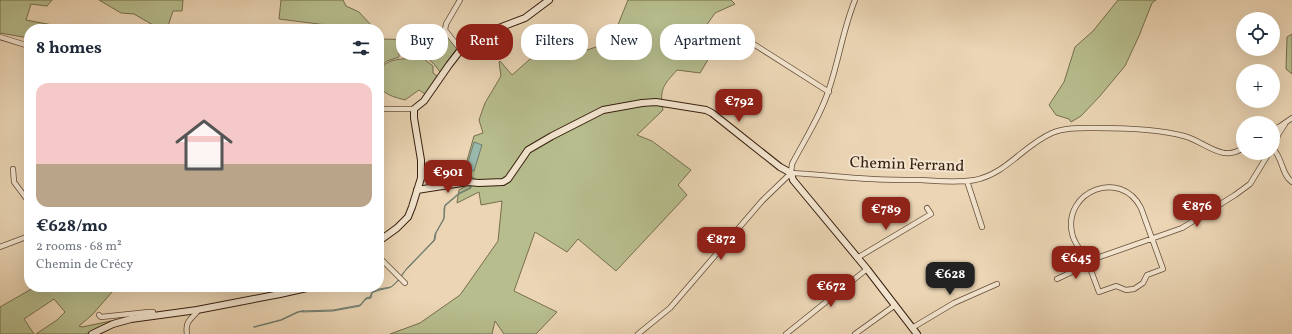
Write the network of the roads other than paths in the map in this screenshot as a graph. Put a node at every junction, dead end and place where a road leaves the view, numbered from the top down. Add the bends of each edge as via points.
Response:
1 (460, 0) edge
2 (549, 0) edge
3 (855, 0) edge
4 (509, 24) edge
5 (0, 37) edge
6 (24, 44) edge
7 (456, 44) edge
8 (755, 45) edge
9 (456, 57) edge
10 (829, 92) junction
11 (384, 109) edge
12 (414, 109) junction
13 (1291, 119) edge
14 (1280, 126) edge
15 (1280, 133) edge
16 (1236, 151) edge
17 (1265, 160) edge
18 (1280, 160) edge
19 (13, 169) dead end
20 (791, 173) junction
21 (967, 181) junction
22 (1292, 182) edge
23 (417, 190) junction
24 (24, 195) edge
25 (927, 208) dead end
26 (982, 228) dead end
27 (384, 237) edge
28 (24, 238) edge
29 (1151, 239) junction
30 (0, 247) edge
31 (1085, 257) junction
32 (857, 258) junction
33 (1094, 259) junction
34 (384, 262) edge
35 (1083, 265) junction
36 (1090, 268) junction
37 (867, 269) junction
38 (1057, 279) dead end
39 (402, 280) dead end
40 (997, 284) dead end
41 (289, 292) edge
42 (894, 306) junction
43 (197, 310) junction
44 (99, 315) dead end
45 (153, 315) junction
46 (912, 328) junction
47 (92, 334) edge
48 (187, 334) edge
49 (638, 334) edge
50 (786, 334) edge
51 (855, 334) edge
52 (917, 334) edge

1 - 7 street via 445,30
2 - 4 street via 525,18
3 - 10 street
5 - 6 street
8 - 10 street
9 - 12 street via 424,101
10 - 20 street via 792,164
11 - 12 street
12 - 23 street via 421,170
13 - 14 street
13 - 15 street
16 - 21 street, Chemin Ferrand via 1223,153 1212,150 1185,136 1131,130 1069,128 1043,137 997,172
17 - 29 street via 1250,184 1235,195 1182,228
18 - 22 street via 1284,174
19 - 24 street via 14,182
20 - 21 street, Chemin Ferrand via 872,179
20 - 23 street via 712,114 699,108 642,102 603,110 552,136 528,150 503,182 468,182
20 - 32 street via 793,180
20 - 49 street via 762,201 670,308
21 - 26 street
23 - 27 street via 408,217
25 - 32 street via 931,214
28 - 30 street
29 - 31 street via 1141,208 1132,196 1110,187 1096,189 1079,201 1072,220 1072,234
29 - 33 street
29 - 36 street via 1163,269 1147,276 1144,283 1134,289 1126,290 1116,286 1099,292
31 - 33 street
31 - 35 street
32 - 37 street
33 - 36 street via 1094,266
34 - 39 street
35 - 36 street
35 - 38 street
37 - 42 street
37 - 50 street
40 - 46 street via 954,303
41 - 43 street
42 - 46 street
42 - 51 street
43 - 45 street
43 - 48 street via 187,322
44 - 45 street via 102,317 153,312
45 - 47 street via 113,324
46 - 52 street

